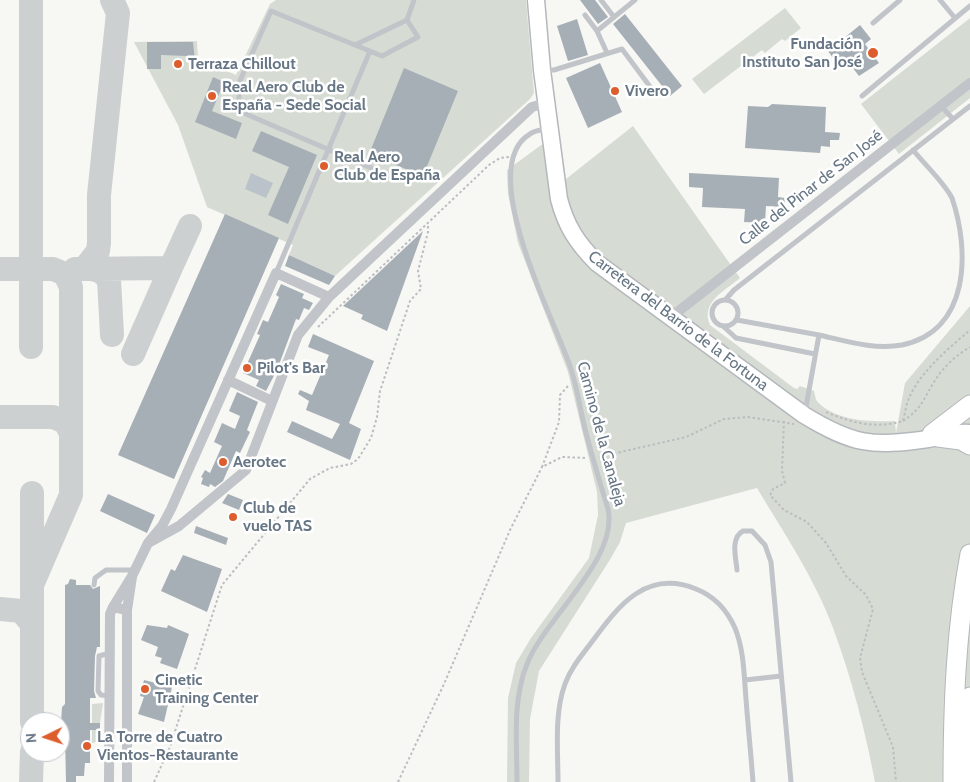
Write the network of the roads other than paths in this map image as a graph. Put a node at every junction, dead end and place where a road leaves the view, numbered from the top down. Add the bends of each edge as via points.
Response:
1 (414, 0) edge
2 (536, 0) edge
3 (601, 0) edge
4 (635, 0) edge
5 (900, 0) edge
6 (940, 0) edge
7 (969, 3) edge
8 (585, 15) dead end
9 (614, 17) junction
10 (954, 18) junction
11 (407, 20) junction
12 (873, 23) dead end
13 (597, 31) junction
14 (355, 45) junction
15 (370, 51) junction
16 (607, 54) junction
17 (542, 70) junction
18 (970, 83) edge
19 (654, 92) dead end
20 (862, 96) dead end
21 (546, 102) junction
22 (941, 106) junction
23 (970, 106) edge
24 (952, 119) junction
25 (550, 129) junction
26 (327, 150) junction
27 (913, 150) junction
28 (397, 179) dead end
29 (276, 273) junction
30 (330, 297) junction
31 (726, 299) junction
32 (671, 317) junction
33 (737, 320) junction
34 (723, 326) junction
35 (819, 336) junction
36 (815, 354) junction
37 (228, 380) junction
38 (272, 401) junction
39 (970, 405) edge
40 (803, 414) junction
41 (970, 414) edge
42 (970, 433) edge
43 (935, 436) junction
44 (970, 445) edge
45 (171, 509) junction
46 (187, 519) junction
47 (165, 529) junction
48 (970, 554) edge
49 (737, 570) dead end
50 (134, 573) junction
51 (94, 586) dead end
52 (113, 607) junction
53 (127, 610) junction
54 (781, 676) junction
55 (745, 680) junction
56 (970, 697) edge
57 (109, 782) edge
58 (127, 782) edge
59 (517, 782) edge
60 (558, 782) edge
61 (753, 782) edge
62 (791, 782) edge
63 (954, 782) edge
64 (968, 782) edge

1 - 11 lane
2 - 17 main road, Carretera del Barrio de la Fortuna
3 - 9 lane
4 - 9 lane
5 - 12 lane
6 - 10 lane
7 - 10 lane
8 - 13 lane
9 - 13 lane
10 - 20 lane
11 - 14 lane
11 - 15 lane via 418,37 382,56
13 - 16 lane
14 - 15 lane
14 - 26 lane via 271,11 239,83 239,100 246,114
15 - 26 lane
16 - 17 lane via 554,70
16 - 19 lane via 622,48
17 - 21 main road, Carretera del Barrio de la Fortuna
18 - 22 street, Calle del Pinar de San José
21 - 25 main road, Carretera del Barrio de la Fortuna
21 - 30 street via 532,107
22 - 24 lane
22 - 32 street, Calle del Pinar de San José
23 - 24 lane
24 - 27 lane
25 - 32 main road, Carretera del Barrio de la Fortuna via 559,199 564,219 574,238 597,263
25 - 59 lane, Camino de la Canaleja via 530,134 519,144 514,156 512,194 522,245 574,377 610,517 608,537 598,558 537,644 526,666 518,709
26 - 28 lane
26 - 29 lane
27 - 31 lane
27 - 35 lane via 951,197 959,219 966,252 965,278 952,313 930,333 903,345 869,346
29 - 30 street
29 - 37 street
30 - 38 street via 298,335
31 - 33 lane via 737,306
31 - 34 lane via 717,302 712,310 714,319
32 - 40 main road, Carretera del Barrio de la Fortuna
33 - 34 lane via 732,325
33 - 35 lane
34 - 36 lane via 736,338
35 - 36 lane
36 - 40 lane
37 - 38 street
37 - 45 street
38 - 46 street via 246,470
39 - 43 highway
40 - 43 main road, Carretera del Barrio de la Fortuna via 835,434 865,443 884,444
41 - 43 main road, Carretera del Barrio de la Fortuna
42 - 43 main road, Carretera del Barrio de la Fortuna
43 - 44 highway via 961,440
45 - 46 street
45 - 47 street
46 - 47 street
47 - 50 street via 148,544
48 - 63 highway via 957,642 953,708
49 - 54 lane via 737,536 743,531 752,531 760,537 769,555
50 - 51 lane via 106,570 95,578
50 - 52 street
50 - 53 street
52 - 53 street
52 - 57 street via 110,614
53 - 58 street
54 - 55 lane
54 - 62 lane
55 - 60 lane via 735,628 710,596 690,586 672,584 652,586 634,594 614,612 576,664 565,685 560,705
55 - 61 lane
56 - 64 highway

